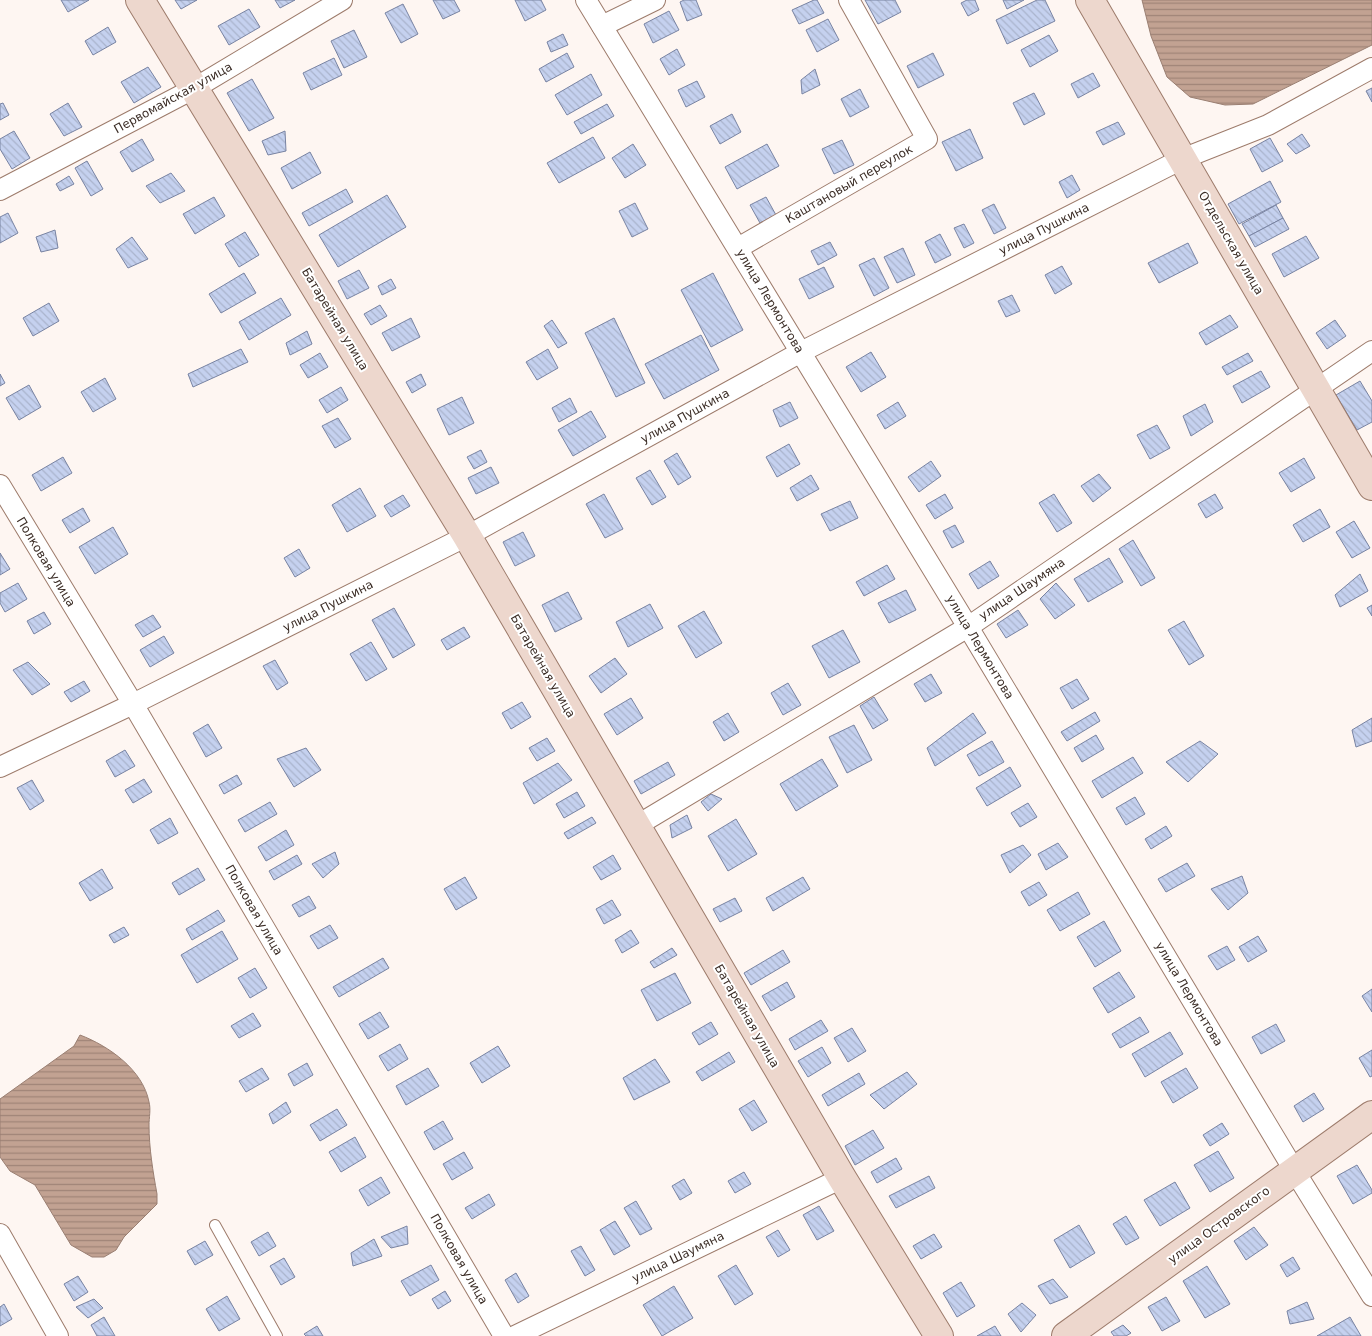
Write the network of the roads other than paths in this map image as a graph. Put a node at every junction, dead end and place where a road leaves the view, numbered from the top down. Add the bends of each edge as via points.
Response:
1 (140, 0) edge
2 (342, 0) edge
3 (586, 0) edge
4 (655, 0) edge
5 (849, 0) edge
6 (1090, 0) edge
7 (602, 26) junction
8 (1372, 68) edge
9 (195, 88) junction
10 (1182, 159) junction
11 (0, 190) edge
12 (738, 248) junction
13 (1372, 351) edge
14 (801, 352) junction
15 (1315, 388) junction
16 (0, 485) edge
17 (1372, 486) edge
18 (467, 536) junction
19 (968, 626) junction
20 (133, 704) junction
21 (0, 767) edge
22 (636, 826) junction
23 (1372, 1115) edge
24 (1294, 1170) junction
25 (842, 1178) junction
26 (215, 1225) dead end
27 (0, 1234) edge
28 (1372, 1296) edge
29 (58, 1336) edge
30 (277, 1336) edge
31 (504, 1336) edge
32 (515, 1336) edge
33 (939, 1336) edge
34 (1066, 1336) edge

1 - 9 street, Батарейная улица
2 - 9 street, Первомайская улица
3 - 7 street, улица Лермонтова
4 - 7 street
5 - 12 street, Каштановый переулок via 927,138
6 - 10 street, Отдельская улица
7 - 12 street, улица Лермонтова
8 - 10 street, улица Пушкина via 1268,125
9 - 11 street, Первомайская улица
9 - 18 street, Батарейная улица
10 - 14 street, улица Пушкина
10 - 15 street, Отдельская улица
12 - 14 street, улица Лермонтова
13 - 15 street, улица Шаумяна
14 - 18 street, улица Пушкина
14 - 19 street, улица Лермонтова
15 - 17 street, Отдельская улица
15 - 19 street, улица Шаумяна
16 - 20 street, Полковая улица
18 - 20 street, улица Пушкина
18 - 22 street, Батарейная улица
19 - 22 street, улица Шаумяна
19 - 24 street, улица Лермонтова
20 - 21 street, улица Пушкина
20 - 31 street, Полковая улица
22 - 25 street, Батарейная улица
23 - 24 street, улица Островского
24 - 28 street, улица Лермонтова
24 - 34 street, улица Островского
25 - 32 street, улица Шаумяна
25 - 33 street, Батарейная улица
26 - 30 lane
27 - 29 street

